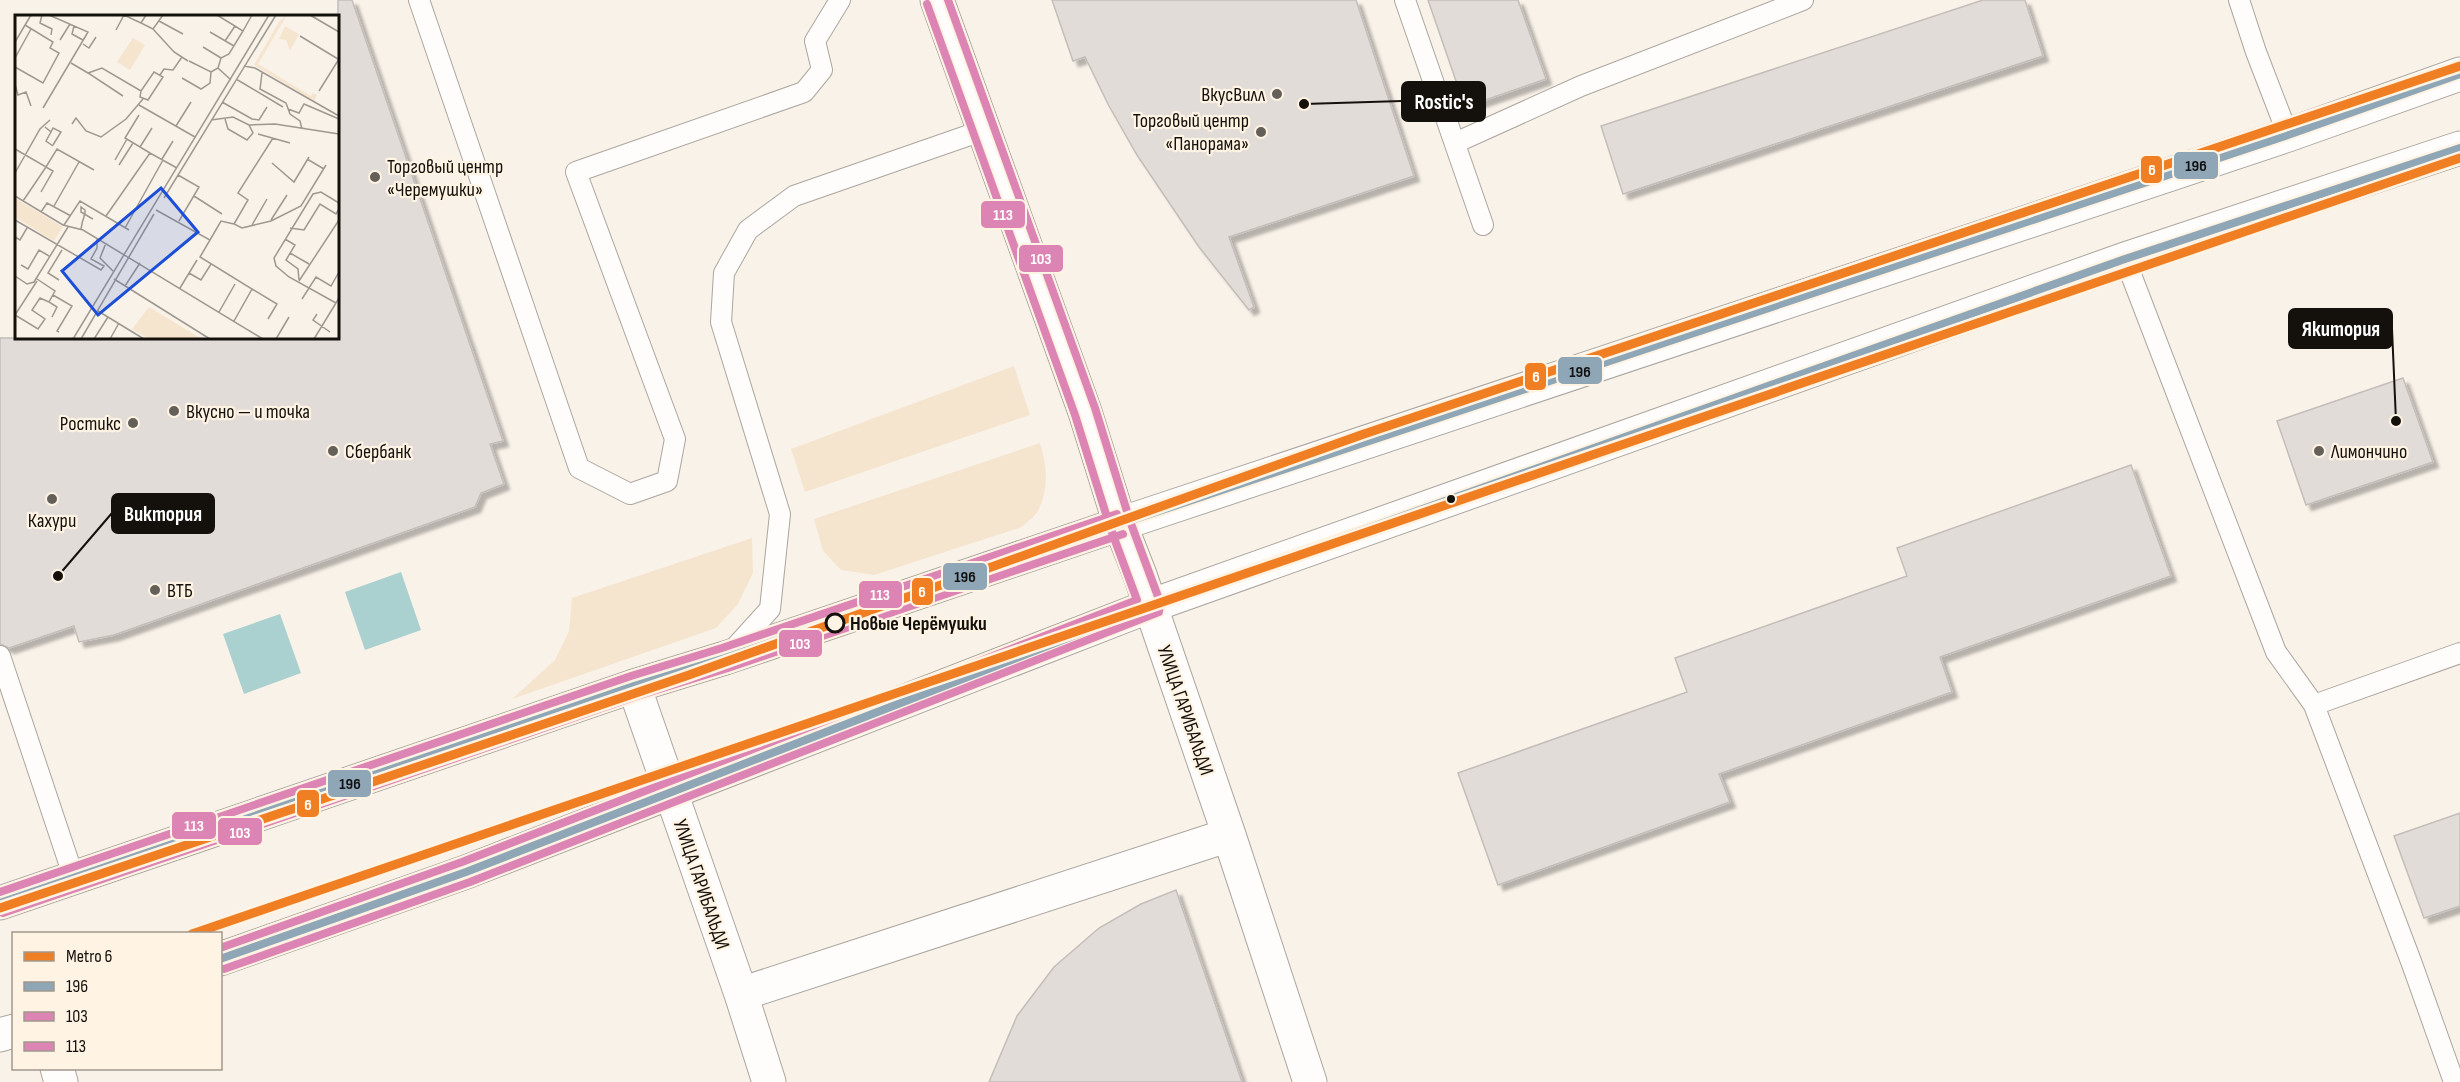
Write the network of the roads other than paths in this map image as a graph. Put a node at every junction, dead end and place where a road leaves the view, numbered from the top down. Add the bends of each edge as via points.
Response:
1 (419, 0) edge
2 (840, 0) edge
3 (937, 0) edge
4 (1405, 0) edge
5 (1803, 0) edge
6 (2239, 0) edge
7 (2460, 74) edge
8 (984, 130) junction
9 (2288, 135) junction
10 (1455, 143) junction
11 (2460, 148) edge
12 (1483, 225) dead end
13 (2125, 259) junction
14 (1120, 524) junction
15 (1150, 606) junction
16 (2460, 653) edge
17 (0, 656) edge
18 (725, 658) junction
19 (634, 686) junction
20 (2314, 705) junction
21 (670, 795) junction
22 (1229, 835) junction
23 (74, 878) junction
24 (0, 903) edge
25 (222, 958) edge
26 (741, 994) junction
27 (769, 1082) edge
28 (1310, 1082) edge
29 (2454, 1082) edge

1 - 2 lane via 579,468 630,494 667,481 675,439 576,172 804,92 822,70 815,41
3 - 8 main road, УЛИЦА ГАРИБАЛЬДИ
4 - 10 lane
5 - 10 lane via 1581,86
6 - 9 lane
7 - 9 main road
8 - 14 main road, УЛИЦА ГАРИБАЛЬДИ via 1085,412
8 - 18 lane via 794,196 748,230 724,273 721,322 780,514 770,609
9 - 14 main road
10 - 12 lane
11 - 13 main road
13 - 15 main road
13 - 20 lane via 2276,652
14 - 15 main road, УЛИЦА ГАРИБАЛЬДИ
14 - 18 main road
15 - 21 main road
15 - 22 main road, УЛИЦА ГАРИБАЛЬДИ
16 - 20 lane
17 - 23 lane
18 - 19 main road
19 - 21 main road, УЛИЦА ГАРИБАЛЬДИ
19 - 23 main road
20 - 29 lane
21 - 25 main road via 466,873
21 - 26 main road, УЛИЦА ГАРИБАЛЬДИ
22 - 26 main road
22 - 28 main road, УЛИЦА ГАРИБАЛЬДИ
23 - 24 main road
26 - 27 main road, УЛИЦА ГАРИБАЛЬДИ

